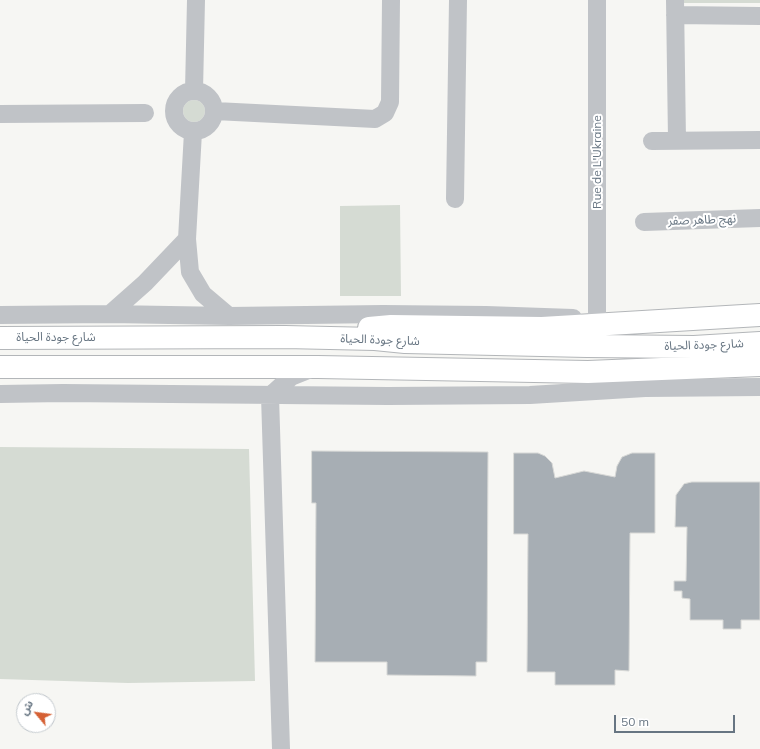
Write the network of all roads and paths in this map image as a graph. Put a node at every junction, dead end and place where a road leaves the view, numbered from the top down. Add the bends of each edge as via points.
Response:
1 (196, 0) edge
2 (391, 0) edge
3 (458, 0) edge
4 (597, 0) edge
5 (675, 8) edge
6 (760, 16) edge
7 (194, 91) junction
8 (215, 111) junction
9 (0, 114) edge
10 (146, 114) dead end
11 (193, 132) junction
12 (677, 140) junction
13 (760, 140) edge
14 (652, 141) dead end
15 (455, 199) dead end
16 (760, 218) edge
17 (644, 222) dead end
18 (187, 239) junction
19 (110, 314) junction
20 (0, 315) edge
21 (760, 315) edge
22 (229, 316) junction
23 (597, 322) junction
24 (0, 338) edge
25 (311, 338) junction
26 (760, 343) edge
27 (760, 365) edge
28 (0, 367) edge
29 (318, 367) junction
30 (588, 372) junction
31 (760, 377) edge
32 (760, 387) edge
33 (0, 394) edge
34 (270, 396) junction
35 (281, 749) edge

1 - 7 street
2 - 8 street via 390,102 385,113 375,118
3 - 15 street
4 - 23 street, Rue de L'Ukraine
5 - 6 street
5 - 12 street
7 - 8 street via 211,99
7 - 11 street via 183,95 175,105 174,111 178,122
8 - 11 street via 214,118 206,128
9 - 10 street
11 - 18 street
12 - 13 street
12 - 14 street
16 - 17 street, نهج طاهر صفر
18 - 19 street via 145,283
18 - 22 street via 190,272 203,294
19 - 20 street
19 - 22 street
21 - 23 highway
22 - 23 street via 478,315 555,317
23 - 25 highway via 542,328 391,326
24 - 25 highway, شارع جودة الحياة
25 - 26 highway, شارع جودة الحياة via 587,346
27 - 30 highway, شارع جودة الحياة
28 - 29 highway, شارع جودة الحياة
29 - 30 highway, شارع جودة الحياة
29 - 34 street via 291,377
30 - 31 highway
32 - 34 street via 645,388 530,395
33 - 34 street
34 - 35 street

